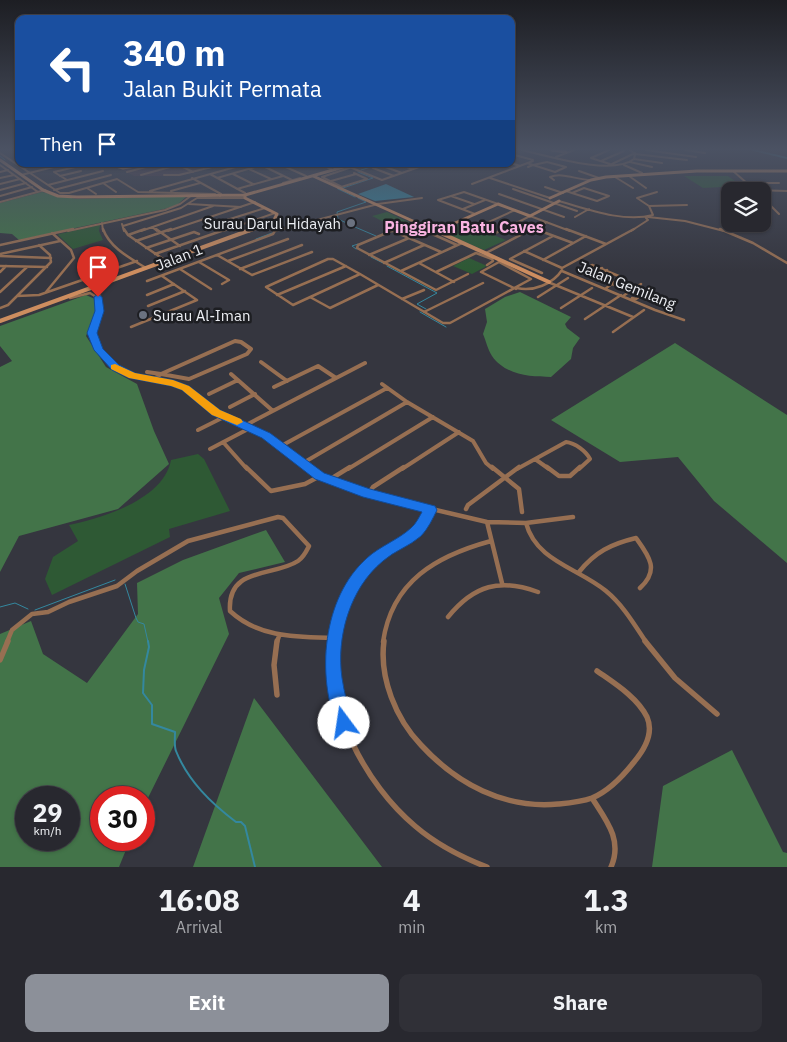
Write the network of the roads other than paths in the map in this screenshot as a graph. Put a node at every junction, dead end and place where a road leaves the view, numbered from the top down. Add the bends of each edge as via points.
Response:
1 (22, 190) edge
2 (43, 190) edge
3 (45, 190) edge
4 (56, 190) edge
5 (77, 190) edge
6 (91, 190) edge
7 (134, 190) edge
8 (151, 190) edge
9 (175, 190) edge
10 (213, 190) edge
11 (239, 190) edge
12 (261, 190) edge
13 (347, 190) edge
14 (518, 190) edge
15 (527, 190) edge
16 (558, 190) edge
17 (567, 190) edge
18 (578, 190) edge
19 (592, 190) edge
20 (787, 191) edge
21 (38, 192) joint
22 (148, 192) junction
23 (170, 192) junction
24 (564, 192) junction
25 (657, 192) dead end
26 (771, 192) edge
27 (572, 193) junction
28 (96, 194) dead end
29 (499, 194) dead end
30 (221, 195) junction
31 (245, 195) junction
32 (0, 196) edge
33 (193, 196) junction
34 (451, 196) junction
35 (422, 198) dead end
36 (550, 198) junction
37 (486, 200) junction
38 (0, 202) edge
39 (255, 202) junction
40 (557, 202) junction
41 (189, 204) junction
42 (474, 204) junction
43 (498, 204) junction
44 (375, 205) junction
45 (687, 205) dead end
46 (771, 205) edge
47 (177, 206) junction
48 (213, 206) junction
49 (241, 207) junction
50 (649, 207) junction
51 (181, 208) junction
52 (265, 208) junction
53 (463, 209) junction
54 (589, 209) junction
55 (514, 210) junction
56 (542, 210) junction
57 (577, 211) dead end
58 (275, 212) junction
59 (192, 214) junction
60 (475, 214) junction
61 (779, 214) dead end
62 (530, 216) junction
63 (564, 217) dead end
64 (575, 217) dead end
65 (647, 218) junction
66 (121, 219) junction
67 (548, 222) junction
68 (102, 223) junction
69 (412, 223) junction
70 (123, 226) junction
71 (212, 226) dead end
72 (152, 227) junction
73 (478, 227) dead end
74 (534, 229) junction
75 (393, 231) junction
76 (436, 232) junction
77 (52, 233) junction
78 (161, 233) junction
79 (199, 234) dead end
80 (494, 234) dead end
81 (128, 235) junction
82 (553, 236) junction
83 (586, 236) junction
84 (408, 238) junction
85 (171, 239) junction
86 (288, 239) dead end
87 (60, 241) junction
88 (136, 241) junction
89 (573, 243) junction
90 (302, 244) dead end
91 (460, 244) junction
92 (606, 244) junction
93 (0, 245) edge
94 (39, 245) junction
95 (358, 245) joint
96 (424, 245) junction
97 (180, 246) junction
98 (146, 248) junction
99 (524, 251) junction
100 (312, 252) dead end
101 (441, 252) junction
102 (486, 253) junction
103 (155, 254) junction
104 (0, 255) edge
105 (217, 255) junction
106 (369, 255) junction
107 (51, 258) junction
108 (333, 259) joint
109 (543, 260) junction
110 (136, 261) junction
111 (166, 261) junction
112 (199, 262) junction
113 (228, 262) junction
114 (384, 263) junction
115 (418, 263) junction
116 (787, 263) edge
117 (487, 264) dead end
118 (592, 265) joint
119 (0, 266) edge
120 (6, 266) junction
121 (346, 266) junction
122 (27, 267) junction
123 (47, 267) junction
124 (146, 268) junction
125 (602, 268) junction
126 (180, 269) junction
127 (240, 269) junction
128 (562, 270) junction
129 (607, 270) junction
130 (401, 271) junction
131 (0, 272) edge
132 (436, 272) junction
133 (542, 273) dead end
134 (360, 274) junction
135 (468, 274) dead end
136 (162, 276) junction
137 (589, 276) junction
138 (621, 276) joint
139 (568, 278) dead end
140 (595, 278) junction
141 (147, 281) dead end
142 (454, 282) junction
143 (549, 282) junction
144 (588, 282) junction
145 (483, 283) dead end
146 (174, 284) junction
147 (222, 284) dead end
148 (612, 284) junction
149 (641, 284) dead end
150 (378, 285) junction
151 (556, 285) junction
152 (93, 288) junction
153 (518, 288) junction
154 (592, 288) dead end
155 (651, 288) dead end
156 (212, 289) dead end
157 (605, 289) junction
158 (424, 290) dead end
159 (630, 291) junction
160 (0, 292) edge
161 (46, 292) junction
162 (185, 292) junction
163 (147, 294) dead end
164 (278, 295) junction
165 (581, 295) junction
166 (17, 296) junction
167 (538, 296) dead end
168 (623, 296) junction
169 (310, 297) junction
170 (70, 298) junction
171 (402, 299) junction
172 (100, 300) junction
173 (148, 306) dead end
174 (606, 306) junction
175 (0, 308) edge
176 (562, 308) dead end
177 (644, 310) dead end
178 (424, 312) junction
179 (633, 317) junction
180 (585, 319) dead end
181 (684, 320) dead end
182 (2, 321) edge
183 (443, 323) joint
184 (131, 327) dead end
185 (613, 332) dead end
186 (261, 362) dead end
187 (365, 364) dead end
188 (147, 372) dead end
189 (231, 374) dead end
190 (163, 375) junction
191 (336, 378) junction
192 (154, 380) junction
193 (238, 380) junction
194 (287, 381) junction
195 (382, 384) dead end
196 (274, 387) dead end
197 (387, 388) junction
198 (209, 394) dead end
199 (255, 394) junction
200 (407, 402) junction
201 (230, 407) dead end
202 (273, 411) junction
203 (433, 416) junction
204 (224, 417) junction
205 (246, 425) junction
206 (252, 427) junction
207 (198, 430) dead end
208 (459, 432) junction
209 (223, 442) junction
210 (281, 446) junction
211 (210, 449) dead end
212 (535, 459) junction
213 (303, 463) junction
214 (320, 476) junction
215 (505, 478) junction
216 (329, 480) junction
217 (368, 494) junction
218 (466, 509) dead end
219 (430, 510) junction
220 (522, 512) dead end
221 (573, 517) dead end
222 (487, 522) junction
223 (526, 523) junction
224 (491, 541) junction
225 (579, 572) junction
226 (502, 583) junction
227 (640, 588) dead end
228 (538, 592) dead end
229 (448, 617) dead end
230 (279, 636) junction
231 (334, 638) junction
232 (0, 660) edge
233 (597, 671) dead end
234 (277, 695) dead end
235 (717, 714) dead end
236 (592, 798) junction
237 (488, 867) edge
238 (611, 867) edge

1 - 32 street
2 - 21 street
3 - 33 street via 58,196 77,197
4 - 5 street via 66,193
6 - 28 street
7 - 22 street
8 - 22 street
9 - 23 street
10 - 30 street
11 - 31 street
12 - 31 street
13 - 44 street
14 - 40 street
15 - 36 street
16 - 24 street
17 - 24 street
18 - 27 street
19 - 27 street via 609,196 596,201
20 - 26 street
21 - 38 street
22 - 23 street
23 - 30 street
24 - 27 street
24 - 36 street
25 - 50 street via 637,198
29 - 56 street
30 - 31 street
30 - 33 street
31 - 33 street
31 - 39 street
33 - 41 street
33 - 47 street
34 - 37 street via 465,192
34 - 42 street
34 - 53 street via 438,200
35 - 44 street, Jalan 1
36 - 40 street
37 - 42 street
37 - 43 street
39 - 49 street
39 - 52 street
40 - 54 street
40 - 56 street
40 - 57 street
41 - 48 street
41 - 51 street
42 - 53 street
43 - 55 street
43 - 60 street
44 - 69 street
44 - 105 street, Jalan 1 via 280,228
45 - 50 street
46 - 61 street
47 - 51 street
47 - 66 street
48 - 49 street
48 - 59 street
49 - 78 street
50 - 65 street via 653,215
51 - 59 street
51 - 70 street
52 - 58 street
52 - 71 street
53 - 60 street
54 - 64 street
54 - 65 street
55 - 62 street
55 - 73 street
56 - 62 street
56 - 63 street
58 - 97 street
58 - 111 street via 272,223
59 - 72 street
60 - 76 street
62 - 67 street
62 - 80 street
65 - 92 street via 642,225
65 - 116 street via 711,226
66 - 68 street
66 - 70 street
67 - 74 street
67 - 83 street
68 - 77 street
68 - 110 street via 106,239
69 - 75 street
69 - 76 street
69 - 91 street
70 - 81 street
72 - 78 street
72 - 81 street
74 - 82 street
74 - 102 street
75 - 84 street
75 - 95 street
76 - 91 street
77 - 87 street
77 - 93 street
78 - 85 street
78 - 88 street
79 - 85 street via 194,232
81 - 88 street
82 - 89 street
82 - 99 street
83 - 89 street
83 - 92 street
84 - 96 street
84 - 106 street
85 - 97 street
85 - 98 street
86 - 113 street
87 - 94 street
87 - 161 street via 71,250 74,258
88 - 98 street
89 - 109 street
90 - 127 street
91 - 101 street
91 - 102 street
92 - 128 street
94 - 104 street
94 - 107 street
95 - 106 street via 356,248
96 - 101 street
96 - 114 street
97 - 103 street
98 - 103 street
99 - 109 street, Jalan Gemilang
99 - 133 street via 510,260
100 - 127 street via 254,275
101 - 115 street
102 - 143 street
103 - 111 street
104 - 107 street
105 - 112 street, Jalan 1
105 - 113 street
106 - 114 street
107 - 123 street via 52,262
108 - 121 street
108 - 164 street via 267,285
109 - 128 street, Jalan Gemilang
110 - 124 street
110 - 161 street
111 - 124 street
112 - 126 street, Jalan 1
112 - 147 street via 229,280
113 - 127 street
114 - 130 street
115 - 130 street
115 - 132 street
117 - 132 street via 492,259 473,253
118 - 125 street
118 - 137 street via 580,272
119 - 120 street
120 - 122 street
120 - 131 street
121 - 134 street
121 - 164 street
122 - 123 street
122 - 160 street
123 - 166 street
124 - 152 street
125 - 129 street
125 - 137 street
126 - 136 street, Jalan 1
126 - 156 street
128 - 143 street
128 - 144 street, Jalan Gemilang
129 - 138 street
129 - 140 street
130 - 142 street via 433,289 438,290
132 - 142 street
134 - 150 street
134 - 169 street
135 - 142 street
136 - 141 street, Jalan 1
136 - 146 street
137 - 140 street
138 - 148 street
139 - 151 street
140 - 144 street
143 - 151 street
143 - 153 street via 524,290
144 - 157 street, Jalan Gemilang
145 - 178 street
146 - 162 street
146 - 163 street
148 - 157 street
148 - 159 street
149 - 159 street
150 - 169 street via 330,308
150 - 171 street
151 - 165 street
151 - 167 street
152 - 170 street
152 - 172 street
152 - 182 street
153 - 153 street via 481,272 496,263 530,277 531,281
153 - 183 street via 450,323
154 - 165 street
155 - 168 street via 636,299
157 - 168 street, Jalan Gemilang
158 - 171 street
159 - 168 street
161 - 166 street
162 - 173 street
162 - 184 street via 197,300
164 - 169 street via 293,305
165 - 174 street
165 - 176 street
166 - 175 street
168 - 174 street
168 - 181 street, Jalan Gemilang
170 - 172 street via 90,293
170 - 182 street
171 - 178 street
172 - 192 street via 100,311 92,333 99,350 115,367 132,376
174 - 179 street
174 - 180 street
177 - 179 street
178 - 183 street
179 - 185 street
186 - 194 street
187 - 191 street
188 - 190 street
189 - 193 street
190 - 190 street via 189,379 251,351 247,345 235,341
190 - 192 street
191 - 194 street via 318,366
191 - 202 street
192 - 204 street via 186,388
193 - 198 street
193 - 199 street
194 - 196 street
195 - 197 street
197 - 200 street
197 - 210 street
199 - 201 street
199 - 202 street
200 - 203 street
200 - 213 street
202 - 205 street
203 - 208 street
203 - 216 street
204 - 205 street
204 - 207 street
205 - 206 street
206 - 209 street
206 - 210 street
208 - 215 street via 473,441 486,463
208 - 217 street via 373,487
209 - 211 street
209 - 214 street via 271,491 305,484
210 - 213 street
212 - 212 street via 559,476 570,476 590,459 565,441
212 - 215 street
213 - 214 street
214 - 216 street
215 - 218 street
215 - 220 street via 518,489
216 - 217 street
217 - 219 street
219 - 222 street
219 - 231 street via 417,531 379,556 362,572 345,600
221 - 223 street
222 - 223 street
222 - 224 street
223 - 225 street via 536,545
224 - 226 street
224 - 236 street via 450,554 401,591 389,612 383,639 383,664 390,693 408,731 434,761 470,786 497,798 531,805 552,806
225 - 227 street via 600,549 636,538 650,559 652,569 649,580
225 - 235 street via 614,598 665,667
226 - 228 street
226 - 229 street via 470,596
230 - 231 street
230 - 232 street via 236,618 230,611 229,601 241,580 250,574 290,565 307,553 309,546 306,541 278,517 188,541 117,586 48,612 32,614 12,630
230 - 234 street via 274,650 273,675
231 - 237 street via 334,678 344,723 377,786 408,820 426,834 466,859
233 - 236 street via 636,701 649,722 650,737 628,769
236 - 238 street via 616,838 616,859

